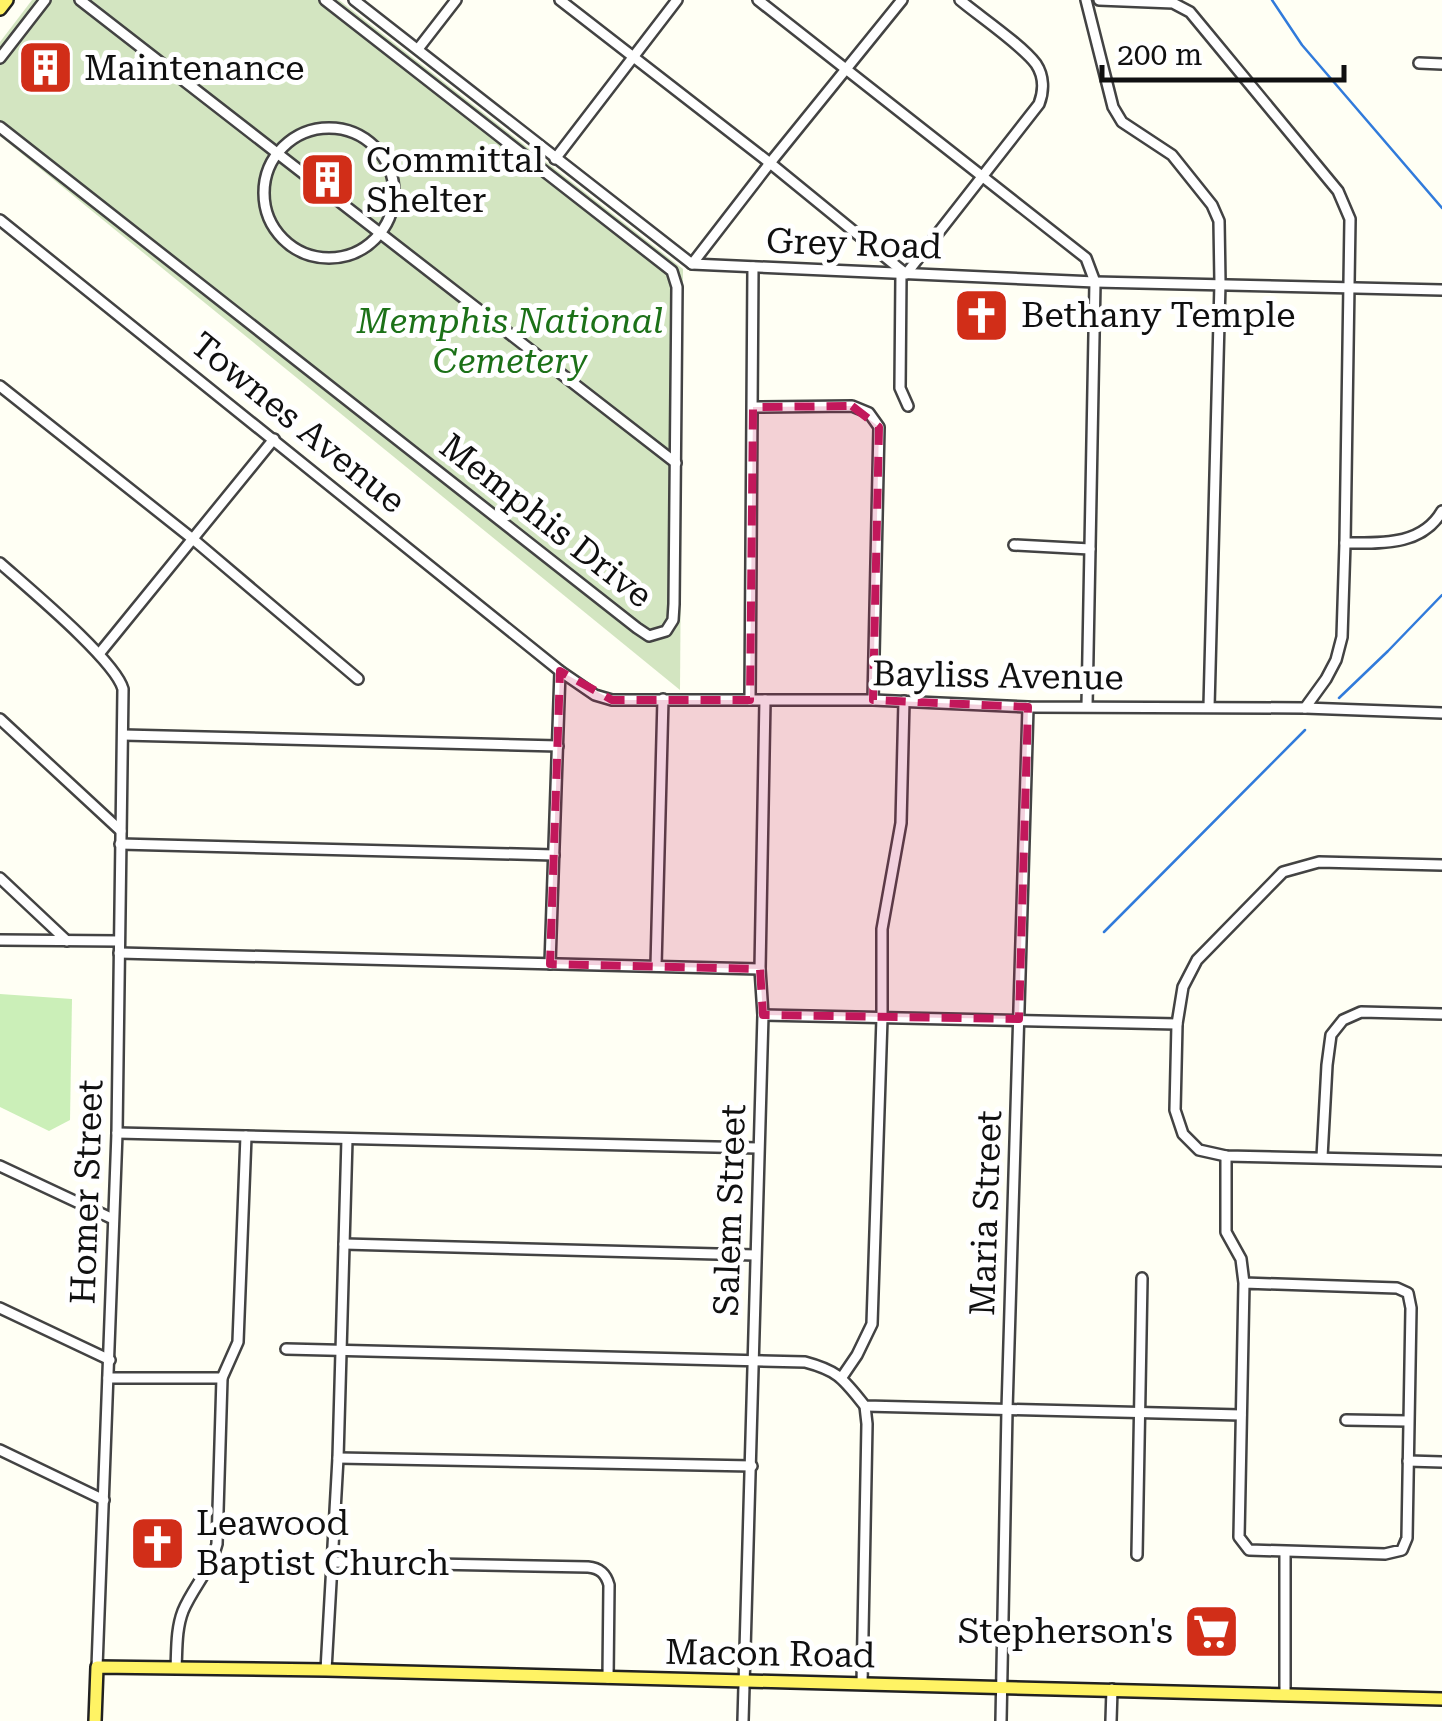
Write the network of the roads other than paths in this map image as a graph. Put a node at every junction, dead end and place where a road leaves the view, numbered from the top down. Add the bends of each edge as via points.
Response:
1 (8, 0) edge
2 (45, 0) edge
3 (80, 0) edge
4 (325, 0) edge
5 (354, 0) edge
6 (456, 0) edge
7 (560, 0) edge
8 (677, 0) edge
9 (758, 0) edge
10 (902, 0) edge
11 (960, 0) edge
12 (1086, 0) edge
13 (1100, 0) edge
14 (0, 10) edge
15 (418, 49) junction
16 (634, 56) junction
17 (0, 58) edge
18 (1419, 63) dead end
19 (1442, 64) edge
20 (846, 70) junction
21 (0, 127) edge
22 (276, 154) junction
23 (556, 159) junction
24 (770, 163) junction
25 (982, 177) junction
26 (0, 220) edge
27 (380, 234) junction
28 (692, 264) junction
29 (753, 267) junction
30 (903, 274) junction
31 (1096, 282) junction
32 (1220, 284) junction
33 (1349, 288) junction
34 (1442, 290) edge
35 (0, 386) edge
36 (908, 406) dead end
37 (753, 407) junction
38 (274, 439) junction
39 (676, 463) junction
40 (1442, 511) edge
41 (194, 540) junction
42 (1346, 543) junction
43 (1014, 545) dead end
44 (1090, 549) junction
45 (0, 563) edge
46 (99, 654) junction
47 (560, 671) junction
48 (358, 679) dead end
49 (663, 700) junction
50 (750, 700) junction
51 (765, 700) junction
52 (872, 700) junction
53 (904, 701) junction
54 (1028, 706) junction
55 (1087, 706) junction
56 (1209, 708) junction
57 (1305, 708) junction
58 (1442, 713) edge
59 (0, 719) edge
60 (123, 735) junction
61 (558, 746) junction
62 (121, 830) junction
63 (120, 844) junction
64 (554, 855) junction
65 (1442, 866) edge
66 (0, 878) edge
67 (0, 940) edge
68 (67, 941) junction
69 (119, 941) junction
70 (119, 953) junction
71 (550, 964) junction
72 (656, 966) junction
73 (760, 969) junction
74 (1442, 1014) edge
75 (763, 1015) junction
76 (882, 1018) junction
77 (1019, 1019) junction
78 (1178, 1024) junction
79 (117, 1133) junction
80 (246, 1136) junction
81 (347, 1138) junction
82 (758, 1148) junction
83 (1226, 1156) junction
84 (1322, 1157) junction
85 (1442, 1161) edge
86 (0, 1166) edge
87 (112, 1219) junction
88 (344, 1244) junction
89 (755, 1255) junction
90 (1142, 1278) dead end
91 (1244, 1283) junction
92 (0, 1308) edge
93 (286, 1349) dead end
94 (341, 1350) junction
95 (110, 1360) junction
96 (753, 1360) junction
97 (842, 1377) junction
98 (108, 1378) junction
99 (222, 1378) junction
100 (865, 1406) junction
101 (1007, 1410) junction
102 (1140, 1413) junction
103 (1240, 1415) junction
104 (1346, 1420) dead end
105 (1408, 1421) junction
106 (0, 1450) edge
107 (338, 1458) junction
108 (1408, 1461) junction
109 (1442, 1462) edge
110 (752, 1466) junction
111 (104, 1500) junction
112 (1285, 1552) junction
113 (1137, 1555) dead end
114 (331, 1562) junction
115 (97, 1667) junction
116 (176, 1668) junction
117 (326, 1670) junction
118 (608, 1678) junction
119 (744, 1682) junction
120 (862, 1684) junction
121 (1002, 1687) junction
122 (1112, 1690) junction
123 (1284, 1694) junction
124 (1442, 1699) edge
125 (95, 1721) edge
126 (743, 1721) edge
127 (1001, 1721) edge
128 (1111, 1721) edge

1 - 14 main road
2 - 17 street
3 - 22 street
4 - 39 street, Memphis Drive via 672,271
5 - 15 street
6 - 15 street
7 - 16 street
8 - 16 street
9 - 20 street
10 - 20 street
11 - 25 street via 1027,55 1042,81 1039,104
12 - 32 street via 1122,122 1172,155 1212,205 1219,221
13 - 33 street via 1173,4 1190,12 1338,192 1350,219
15 - 23 street
16 - 23 street
16 - 24 street
18 - 19 street
20 - 24 street
20 - 25 street
21 - 39 street, Memphis Drive via 649,636 673,620
22 - 27 street
22 - 27 street via 263,196 280,237 298,251 342,257
22 - 27 street via 310,131 330,128 369,142 392,176 390,216
23 - 28 street
24 - 28 street
24 - 30 street
25 - 30 street
25 - 31 street via 1086,258
26 - 38 street, Townes Avenue
27 - 39 street
28 - 29 street, Grey Road
29 - 30 street, Grey Road
29 - 37 street
30 - 31 street, Grey Road
30 - 36 street via 900,388
31 - 32 street, Grey Road
31 - 44 street
32 - 33 street, Grey Road
32 - 56 street
33 - 34 street, Grey Road
33 - 42 street
35 - 41 street
37 - 50 street
37 - 52 street via 852,406 879,427
38 - 41 street
38 - 47 street, Townes Avenue
40 - 42 street via 1400,542
41 - 46 street
41 - 48 street
42 - 57 street via 1342,637 1336,660
43 - 44 street
44 - 55 street
45 - 46 street
46 - 60 street, Homer Street via 123,689
47 - 49 street, Bayliss Avenue via 612,700
47 - 61 street
49 - 50 street, Bayliss Avenue
49 - 72 street
50 - 51 street, Bayliss Avenue
51 - 52 street, Bayliss Avenue
51 - 73 street, Salem Street
52 - 53 street, Bayliss Avenue
53 - 54 street, Bayliss Avenue
53 - 76 street via 900,823 882,928
54 - 55 street, Bayliss Avenue
54 - 77 street, Maria Street
55 - 56 street, Bayliss Avenue
56 - 57 street, Bayliss Avenue
57 - 58 street, Bayliss Avenue
59 - 62 street
60 - 61 street
60 - 62 street, Homer Street
61 - 64 street
62 - 63 street, Homer Street
63 - 64 street
63 - 69 street, Homer Street
64 - 71 street
65 - 78 street via 1319,862 1284,872 1197,960 1183,987
66 - 68 street
67 - 68 street
68 - 69 street
69 - 70 street, Homer Street
70 - 71 street
70 - 79 street, Homer Street
71 - 72 street
72 - 73 street
73 - 75 street, Salem Street
74 - 84 street via 1361,1012 1343,1020 1332,1036 1327,1065
75 - 76 street
75 - 82 street, Salem Street
76 - 77 street
76 - 97 street via 872,1324
77 - 78 street
77 - 101 street, Maria Street
78 - 83 street via 1175,1110 1183,1134 1199,1150
79 - 80 street
79 - 87 street, Homer Street
80 - 81 street
80 - 99 street via 238,1342
81 - 82 street
81 - 88 street
82 - 89 street, Salem Street
83 - 84 street
83 - 91 street via 1226,1232 1241,1259
84 - 85 street
86 - 87 street
87 - 95 street, Homer Street
88 - 89 street
88 - 94 street
89 - 96 street, Salem Street
90 - 102 street
91 - 103 street
91 - 105 street via 1408,1293
92 - 95 street
93 - 94 street
94 - 96 street
94 - 107 street
95 - 98 street, Homer Street
96 - 97 street via 805,1362
96 - 110 street, Salem Street
97 - 100 street
98 - 99 street
98 - 111 street, Homer Street
99 - 116 street via 217,1544 181,1617
100 - 101 street
100 - 120 street
101 - 102 street
101 - 121 street, Maria Street
102 - 103 street
102 - 113 street
103 - 112 street via 1240,1538 1249,1550
104 - 105 street
105 - 108 street
106 - 111 street
107 - 110 street
107 - 114 street
108 - 109 street
108 - 112 street via 1402,1550
110 - 119 street, Salem Street
111 - 115 street, Homer Street
112 - 123 street
114 - 117 street
114 - 118 street via 588,1567 608,1582
115 - 116 main road, Macon Road
115 - 125 main road, Homer Street
116 - 117 main road, Macon Road
117 - 118 main road, Macon Road
118 - 119 main road, Macon Road
119 - 120 main road, Macon Road
119 - 126 street, Salem Street
120 - 121 main road, Macon Road
121 - 122 main road, Macon Road
121 - 127 street, Maria Street
122 - 123 main road, Macon Road
122 - 128 street
123 - 124 main road, Macon Road

